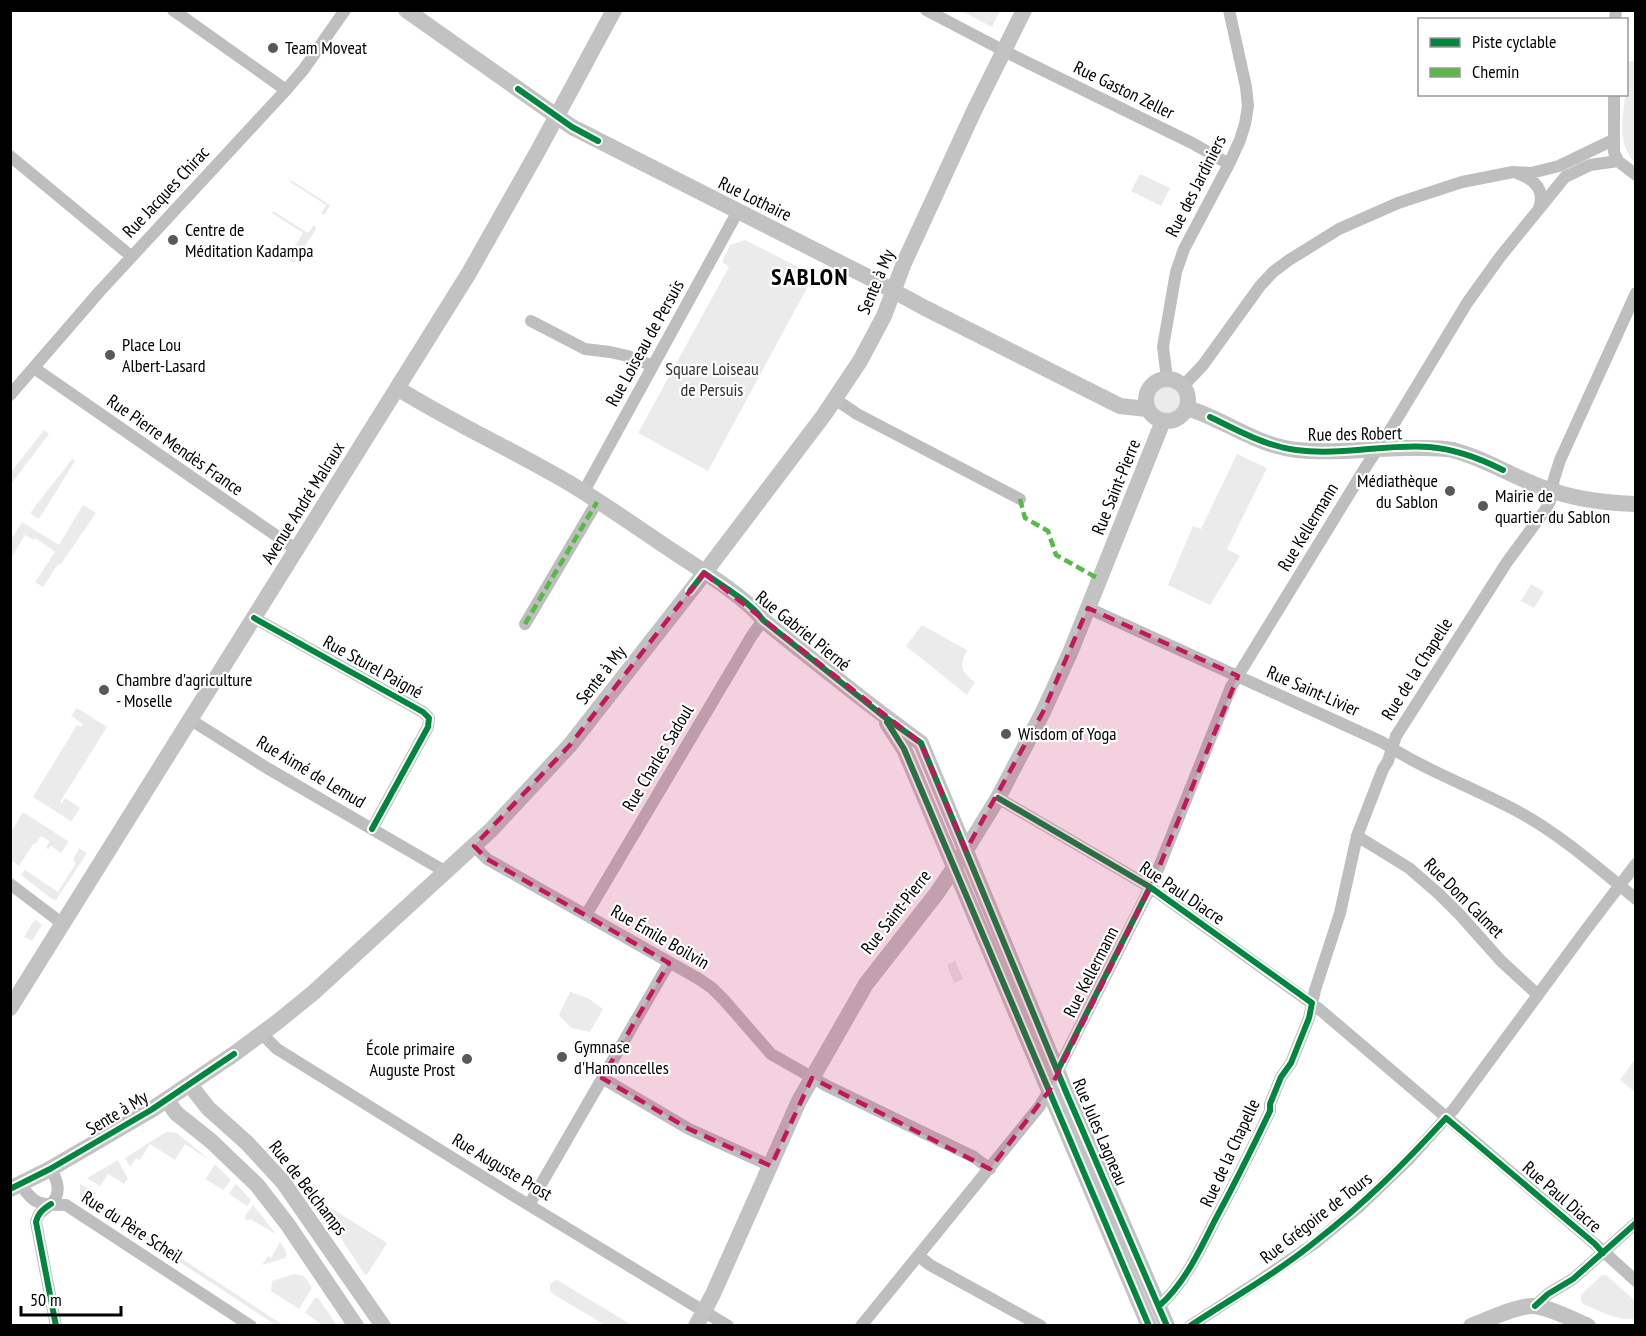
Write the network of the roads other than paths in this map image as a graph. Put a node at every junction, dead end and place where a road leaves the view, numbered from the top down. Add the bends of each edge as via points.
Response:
1 (173, 10) edge
2 (345, 10) edge
3 (406, 10) edge
4 (614, 10) edge
5 (926, 10) edge
6 (1024, 10) edge
7 (1229, 10) edge
8 (1003, 51) junction
9 (286, 90) junction
10 (1614, 96) edge
11 (556, 117) junction
12 (1613, 140) junction
13 (10, 156) edge
14 (1618, 161) junction
15 (1228, 164) junction
16 (1513, 172) junction
17 (1562, 172) junction
18 (1635, 175) edge
19 (1539, 210) junction
20 (738, 211) junction
21 (131, 256) junction
22 (894, 291) junction
23 (1635, 293) edge
24 (531, 321) dead end
25 (653, 366) junction
26 (34, 368) junction
27 (1167, 378) junction
28 (1183, 386) junction
29 (397, 388) junction
30 (1147, 391) junction
31 (10, 395) edge
32 (1102, 396) junction
33 (835, 399) junction
34 (1187, 408) junction
35 (1148, 409) junction
36 (1163, 421) junction
37 (1378, 449) junction
38 (1552, 490) junction
39 (590, 497) junction
40 (1020, 499) dead end
41 (1635, 504) edge
42 (297, 550) junction
43 (704, 573) junction
44 (1088, 608) junction
45 (254, 618) junction
46 (763, 620) junction
47 (525, 624) dead end
48 (1238, 676) junction
49 (882, 715) junction
50 (191, 720) junction
51 (1392, 748) junction
52 (998, 798) junction
53 (372, 829) junction
54 (1357, 836) junction
55 (474, 846) junction
56 (966, 850) junction
57 (1635, 864) edge
58 (955, 868) junction
59 (446, 872) junction
60 (10, 884) edge
61 (1619, 885) junction
62 (1150, 887) junction
63 (1635, 899) edge
64 (586, 915) junction
65 (63, 924) junction
66 (669, 963) junction
67 (1538, 995) junction
68 (1312, 1003) junction
69 (10, 1008) edge
70 (262, 1034) junction
71 (1058, 1070) junction
72 (602, 1078) junction
73 (813, 1078) junction
74 (190, 1085) junction
75 (1049, 1091) junction
76 (167, 1100) junction
77 (1446, 1118) junction
78 (771, 1166) junction
79 (50, 1169) junction
80 (990, 1169) junction
81 (16, 1187) edge
82 (51, 1204) junction
83 (529, 1205) junction
84 (1635, 1223) edge
85 (323, 1238) junction
86 (305, 1250) junction
87 (1603, 1253) junction
88 (919, 1256) junction
89 (1635, 1281) edge
90 (1159, 1306) junction
91 (1535, 1306) junction
92 (700, 1318) edge
93 (56, 1326) edge
94 (251, 1326) edge
95 (356, 1326) edge
96 (383, 1326) edge
97 (728, 1326) edge
98 (861, 1326) edge
99 (1041, 1326) edge
100 (1149, 1326) edge
101 (1167, 1326) edge
102 (1190, 1326) edge
103 (1471, 1326) edge
104 (1588, 1326) edge

1 - 9 street
2 - 9 street, Rue Jacques Chirac
3 - 11 street, Rue Lothaire
4 - 11 street, Avenue André Malraux
5 - 8 street, Rue Gaston Zeller
6 - 8 street, Sente à My
7 - 15 street, Rue des Jardiniers via 1248,106 1243,132
8 - 15 street, Rue Gaston Zeller
8 - 22 street, Sente à My
9 - 21 street, Rue Jacques Chirac
10 - 12 street
11 - 20 street, Rue Lothaire
11 - 29 street, Avenue André Malraux via 469,273
12 - 14 street
12 - 17 street
13 - 21 street
14 - 17 street, Rue Kellermann
14 - 18 street
15 - 27 street, Rue des Jardiniers via 1176,272 1163,347
16 - 17 street
16 - 19 street via 1538,186 1542,200
16 - 28 street via 1462,182 1398,203 1339,229 1288,260 1260,286 1203,365
17 - 19 street, Rue Kellermann
19 - 37 street, Rue Kellermann via 1467,303
20 - 22 street, Rue Lothaire
20 - 25 street, Rue Loiseau de Persuis
21 - 26 street, Rue Jacques Chirac
22 - 32 street, Rue Lothaire
22 - 33 street, Sente à My via 872,340
23 - 38 street, Rue de la Chapelle via 1560,460
24 - 25 street via 585,349 628,356
25 - 39 street, Rue Loiseau de Persuis
26 - 31 street, Rue Jacques Chirac
26 - 42 street, Rue Pierre Mendès France
27 - 28 street
27 - 30 street via 1153,383
28 - 34 street
29 - 39 street, Rue Gabriel Pierné
29 - 42 street, Avenue André Malraux
30 - 32 street, Rue Lothaire via 1130,397
30 - 35 street
32 - 35 street, Rue Lothaire via 1120,406
33 - 40 street
33 - 43 street, Sente à My
34 - 36 street via 1177,418
34 - 37 street, Rue des Robert via 1275,446 1315,452
35 - 36 street
36 - 44 street, Rue Saint-Pierre
37 - 38 street, Rue des Robert via 1451,450
37 - 48 street, Rue Kellermann
38 - 41 street, Rue des Robert via 1573,497
38 - 51 street, Rue de la Chapelle via 1546,509 1489,589
39 - 43 street, Rue Gabriel Pierné
39 - 47 street, Rue Loiseau de Persuis
42 - 45 street, Avenue André Malraux
43 - 46 street, Rue Gabriel Pierné
43 - 55 street, Sente à My via 570,745
44 - 48 street, Rue Saint-Livier
44 - 52 street, Rue Saint-Pierre via 1058,681
45 - 50 street, Avenue André Malraux
45 - 53 street, Rue Sturel Paigné via 429,718 428,727
46 - 49 street, Rue Gabriel Pierné
46 - 64 street, Rue Charles Sadoul
48 - 51 street, Rue Saint-Livier
48 - 62 street, Rue Kellermann
49 - 56 street, Rue Gabriel Pierné via 921,743
49 - 58 street, Rue Gabriel Pierné via 904,749
50 - 53 street, Rue Aimé de Lemud
50 - 65 street, Avenue André Malraux
51 - 54 street, Rue de la Chapelle
51 - 61 street, Rue Saint-Livier via 1518,812
52 - 56 street, Rue Saint-Pierre
52 - 62 street, Rue Paul Diacre
53 - 59 street, Rue Aimé de Lemud
54 - 67 street, Rue Dom Calmet via 1432,887
54 - 68 street, Rue de la Chapelle via 1340,913
55 - 59 street, Sente à My
55 - 64 street, Rue Émile Boilvin via 487,859
56 - 58 street, Rue Saint-Pierre
56 - 71 street, Rue Jules Lagneau
57 - 61 street, Rue Grégoire de Tours
58 - 73 street, Rue Saint-Pierre via 874,973
58 - 75 street, Rue Jules Lagneau
59 - 70 street, Sente à My
60 - 65 street
61 - 63 street, Rue Saint-Livier
61 - 67 street, Rue Grégoire de Tours
62 - 68 street, Rue Paul Diacre
62 - 71 street, Rue Kellermann
64 - 66 street, Rue Émile Boilvin
65 - 69 street, Avenue André Malraux
66 - 72 street
66 - 73 street, Rue Émile Boilvin via 712,988 771,1054
67 - 77 street, Rue Grégoire de Tours
68 - 77 street, Rue Paul Diacre
68 - 90 street, Rue de la Chapelle via 1292,1063 1281,1077 1245,1163 1178,1287
70 - 74 street, Sente à My
70 - 83 street, Rue Auguste Prost via 277,1049
71 - 75 street, Rue Kellermann
71 - 90 street, Rue Jules Lagneau
72 - 78 street via 689,1130
72 - 83 street
73 - 78 street, Rue Saint-Pierre
73 - 80 street, Rue Émile Boilvin via 974,1157
74 - 76 street, Sente à My
74 - 85 street, Rue de Belchamps via 208,1108 276,1173
75 - 80 street, Rue Kellermann
75 - 100 street, Rue Jules Lagneau
76 - 79 street, Sente à My
76 - 86 street via 176,1113 257,1185
77 - 87 street, Rue Paul Diacre
77 - 102 street, Rue Grégoire de Tours via 1385,1183 1315,1243
78 - 92 street, Rue Saint-Pierre
79 - 81 street, Sente à My
79 - 82 street, Rue du Père Scheil via 59,1185
80 - 88 street, Rue Kellermann
81 - 82 street, Rue du Père Scheil via 40,1203
82 - 93 street via 36,1222
82 - 94 street, Rue du Père Scheil via 66,1205
83 - 92 street, Rue Auguste Prost
84 - 87 street
85 - 86 street
85 - 96 street, Rue de Belchamps
86 - 95 street
87 - 89 street, Rue Paul Diacre
87 - 91 street
88 - 98 street, Rue Kellermann
88 - 99 street
90 - 101 street, Rue Jules Lagneau
91 - 103 street
91 - 104 street
92 - 97 street, Rue Auguste Prost

